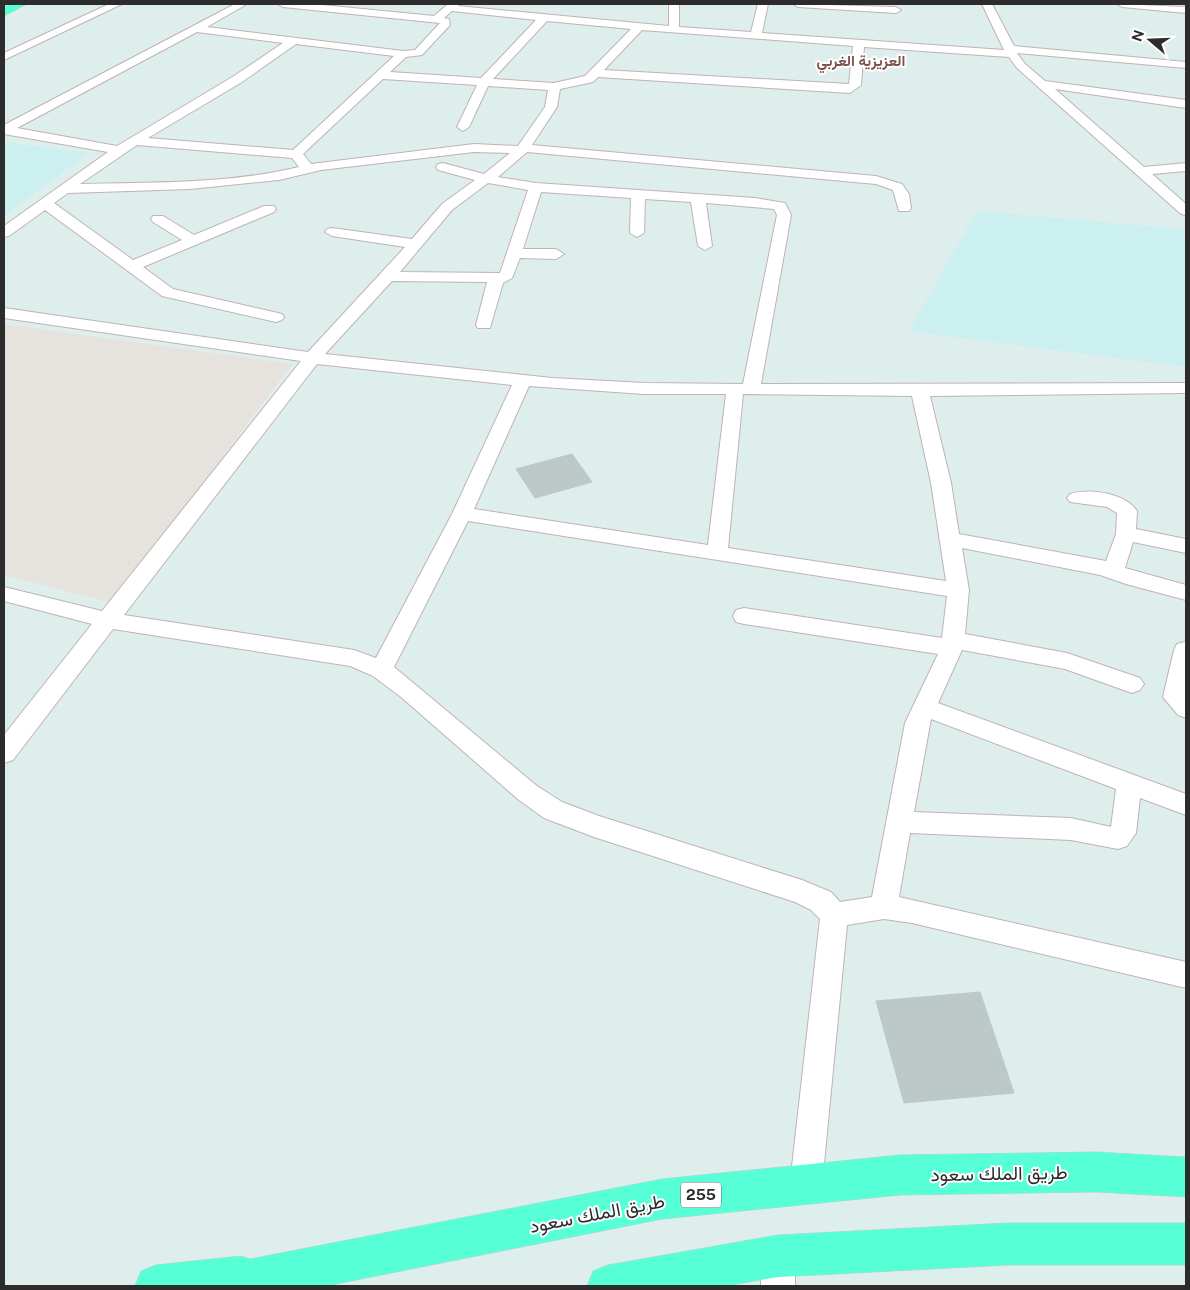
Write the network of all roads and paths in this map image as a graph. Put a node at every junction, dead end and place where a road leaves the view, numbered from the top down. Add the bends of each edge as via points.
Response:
1 (22, 4) edge
2 (116, 4) edge
3 (242, 4) edge
4 (283, 4) edge
5 (674, 4) edge
6 (763, 4) edge
7 (798, 4) edge
8 (988, 4) edge
9 (1122, 4) edge
10 (338, 6) edge
11 (452, 6) edge
12 (1186, 10) edge
13 (896, 11) edge
14 (4, 12) edge
15 (546, 17) junction
16 (436, 19) junction
17 (639, 26) junction
18 (198, 29) junction
19 (674, 29) junction
20 (756, 35) junction
21 (293, 41) junction
22 (860, 43) junction
23 (1011, 51) junction
24 (403, 54) junction
25 (4, 57) edge
26 (1186, 65) edge
27 (596, 73) junction
28 (381, 75) junction
29 (484, 82) junction
30 (1042, 84) junction
31 (554, 87) junction
32 (1186, 104) edge
33 (463, 127) dead end
34 (135, 141) junction
35 (522, 149) junction
36 (119, 150) junction
37 (296, 154) junction
38 (443, 167) dead end
39 (1186, 168) edge
40 (308, 169) junction
41 (1141, 171) junction
42 (487, 179) junction
43 (536, 187) junction
44 (65, 189) junction
45 (638, 194) junction
46 (698, 200) junction
47 (45, 203) junction
48 (904, 208) dead end
49 (269, 209) dead end
50 (1186, 211) edge
51 (158, 219) dead end
52 (332, 232) dead end
53 (4, 233) edge
54 (637, 233) dead end
55 (194, 241) junction
56 (415, 244) junction
57 (705, 246) dead end
58 (513, 254) junction
59 (556, 254) dead end
60 (133, 266) junction
61 (388, 276) junction
62 (496, 279) junction
63 (4, 313) edge
64 (276, 317) dead end
65 (484, 325) dead end
66 (313, 357) junction
67 (523, 381) junction
68 (1186, 388) edge
69 (743, 389) junction
70 (920, 392) junction
71 (1077, 498) dead end
72 (462, 514) junction
73 (1126, 534) junction
74 (950, 539) junction
75 (1186, 546) edge
76 (717, 553) junction
77 (1114, 571) junction
78 (958, 590) junction
79 (1186, 592) edge
80 (4, 594) edge
81 (744, 616) dead end
82 (109, 621) junction
83 (952, 644) junction
84 (1185, 650) dead end
85 (381, 670) junction
86 (1132, 684) dead end
87 (923, 707) junction
88 (1186, 709) edge
89 (4, 754) edge
90 (1129, 783) junction
91 (1186, 805) edge
92 (899, 822) junction
93 (884, 907) junction
94 (834, 915) junction
95 (1186, 974) edge
96 (1186, 1177) edge
97 (806, 1184) junction
98 (1186, 1244) edge
99 (778, 1271) edge
100 (293, 1272) junction
101 (156, 1286) edge
102 (222, 1286) edge
103 (608, 1286) edge

1 - 14 highway
2 - 25 street
3 - 18 street
4 - 10 street
5 - 19 street
6 - 20 street
7 - 13 street
8 - 23 street
9 - 12 street
10 - 16 street
11 - 15 street
11 - 16 street
15 - 17 street
15 - 29 street
16 - 24 street via 445,21 445,25 418,53
17 - 19 street
17 - 27 street
18 - 21 street
18 - 36 street via 4,130
19 - 20 street
20 - 22 street
21 - 24 street
21 - 34 street via 238,79
22 - 23 street via 902,41
22 - 27 street via 855,85 850,89
23 - 26 street
23 - 30 street via 1021,66
24 - 28 street
27 - 31 street via 582,82
28 - 29 street
28 - 37 street
29 - 31 street
29 - 33 street
30 - 32 street
30 - 41 street
31 - 35 street via 551,107
34 - 36 street
34 - 37 street
35 - 40 street via 474,148
35 - 42 street
35 - 48 street via 876,180 898,186 902,190
36 - 44 street
37 - 40 street
38 - 42 street
39 - 41 street
40 - 44 street via 279,176 190,185
41 - 50 street
42 - 43 street
42 - 56 street via 446,207
43 - 45 street
43 - 58 street
44 - 47 street
45 - 46 street
45 - 54 street
46 - 57 street
46 - 69 street via 772,204 780,206 784,215
47 - 53 street
47 - 60 street
49 - 55 street
51 - 55 street
52 - 56 street
55 - 60 street
56 - 61 street
58 - 59 street
58 - 62 street via 507,275
60 - 64 street via 168,293
61 - 62 street
61 - 66 street
62 - 65 street
63 - 66 street
66 - 67 street
66 - 82 street
67 - 69 street via 635,388
67 - 72 street
68 - 70 street
69 - 70 street
69 - 76 street
70 - 74 street
71 - 73 street via 1115,503 1122,507 1127,512
72 - 76 street
72 - 85 street
73 - 75 street
73 - 77 street
74 - 77 street
74 - 78 street
76 - 78 street
77 - 79 street
78 - 83 street
80 - 82 street
81 - 83 street
82 - 85 street via 354,658
82 - 89 street
83 - 86 street via 1067,661
83 - 87 street
84 - 88 street via 1175,697
85 - 94 street via 528,793 553,810 802,892 821,901
87 - 90 street
87 - 92 street via 917,723
90 - 91 street
90 - 92 street via 1123,833 1118,838 1071,828
92 - 93 street
93 - 94 street
93 - 95 street
94 - 97 street
96 - 97 highway, طريق الملك سعود / 255 via 1096,1172 900,1175
97 - 100 highway, طريق الملك سعود / 255 via 662,1199
98 - 99 highway via 1008,1244
99 - 103 highway
100 - 101 highway
100 - 102 highway, طريق الملك سعود / 255

